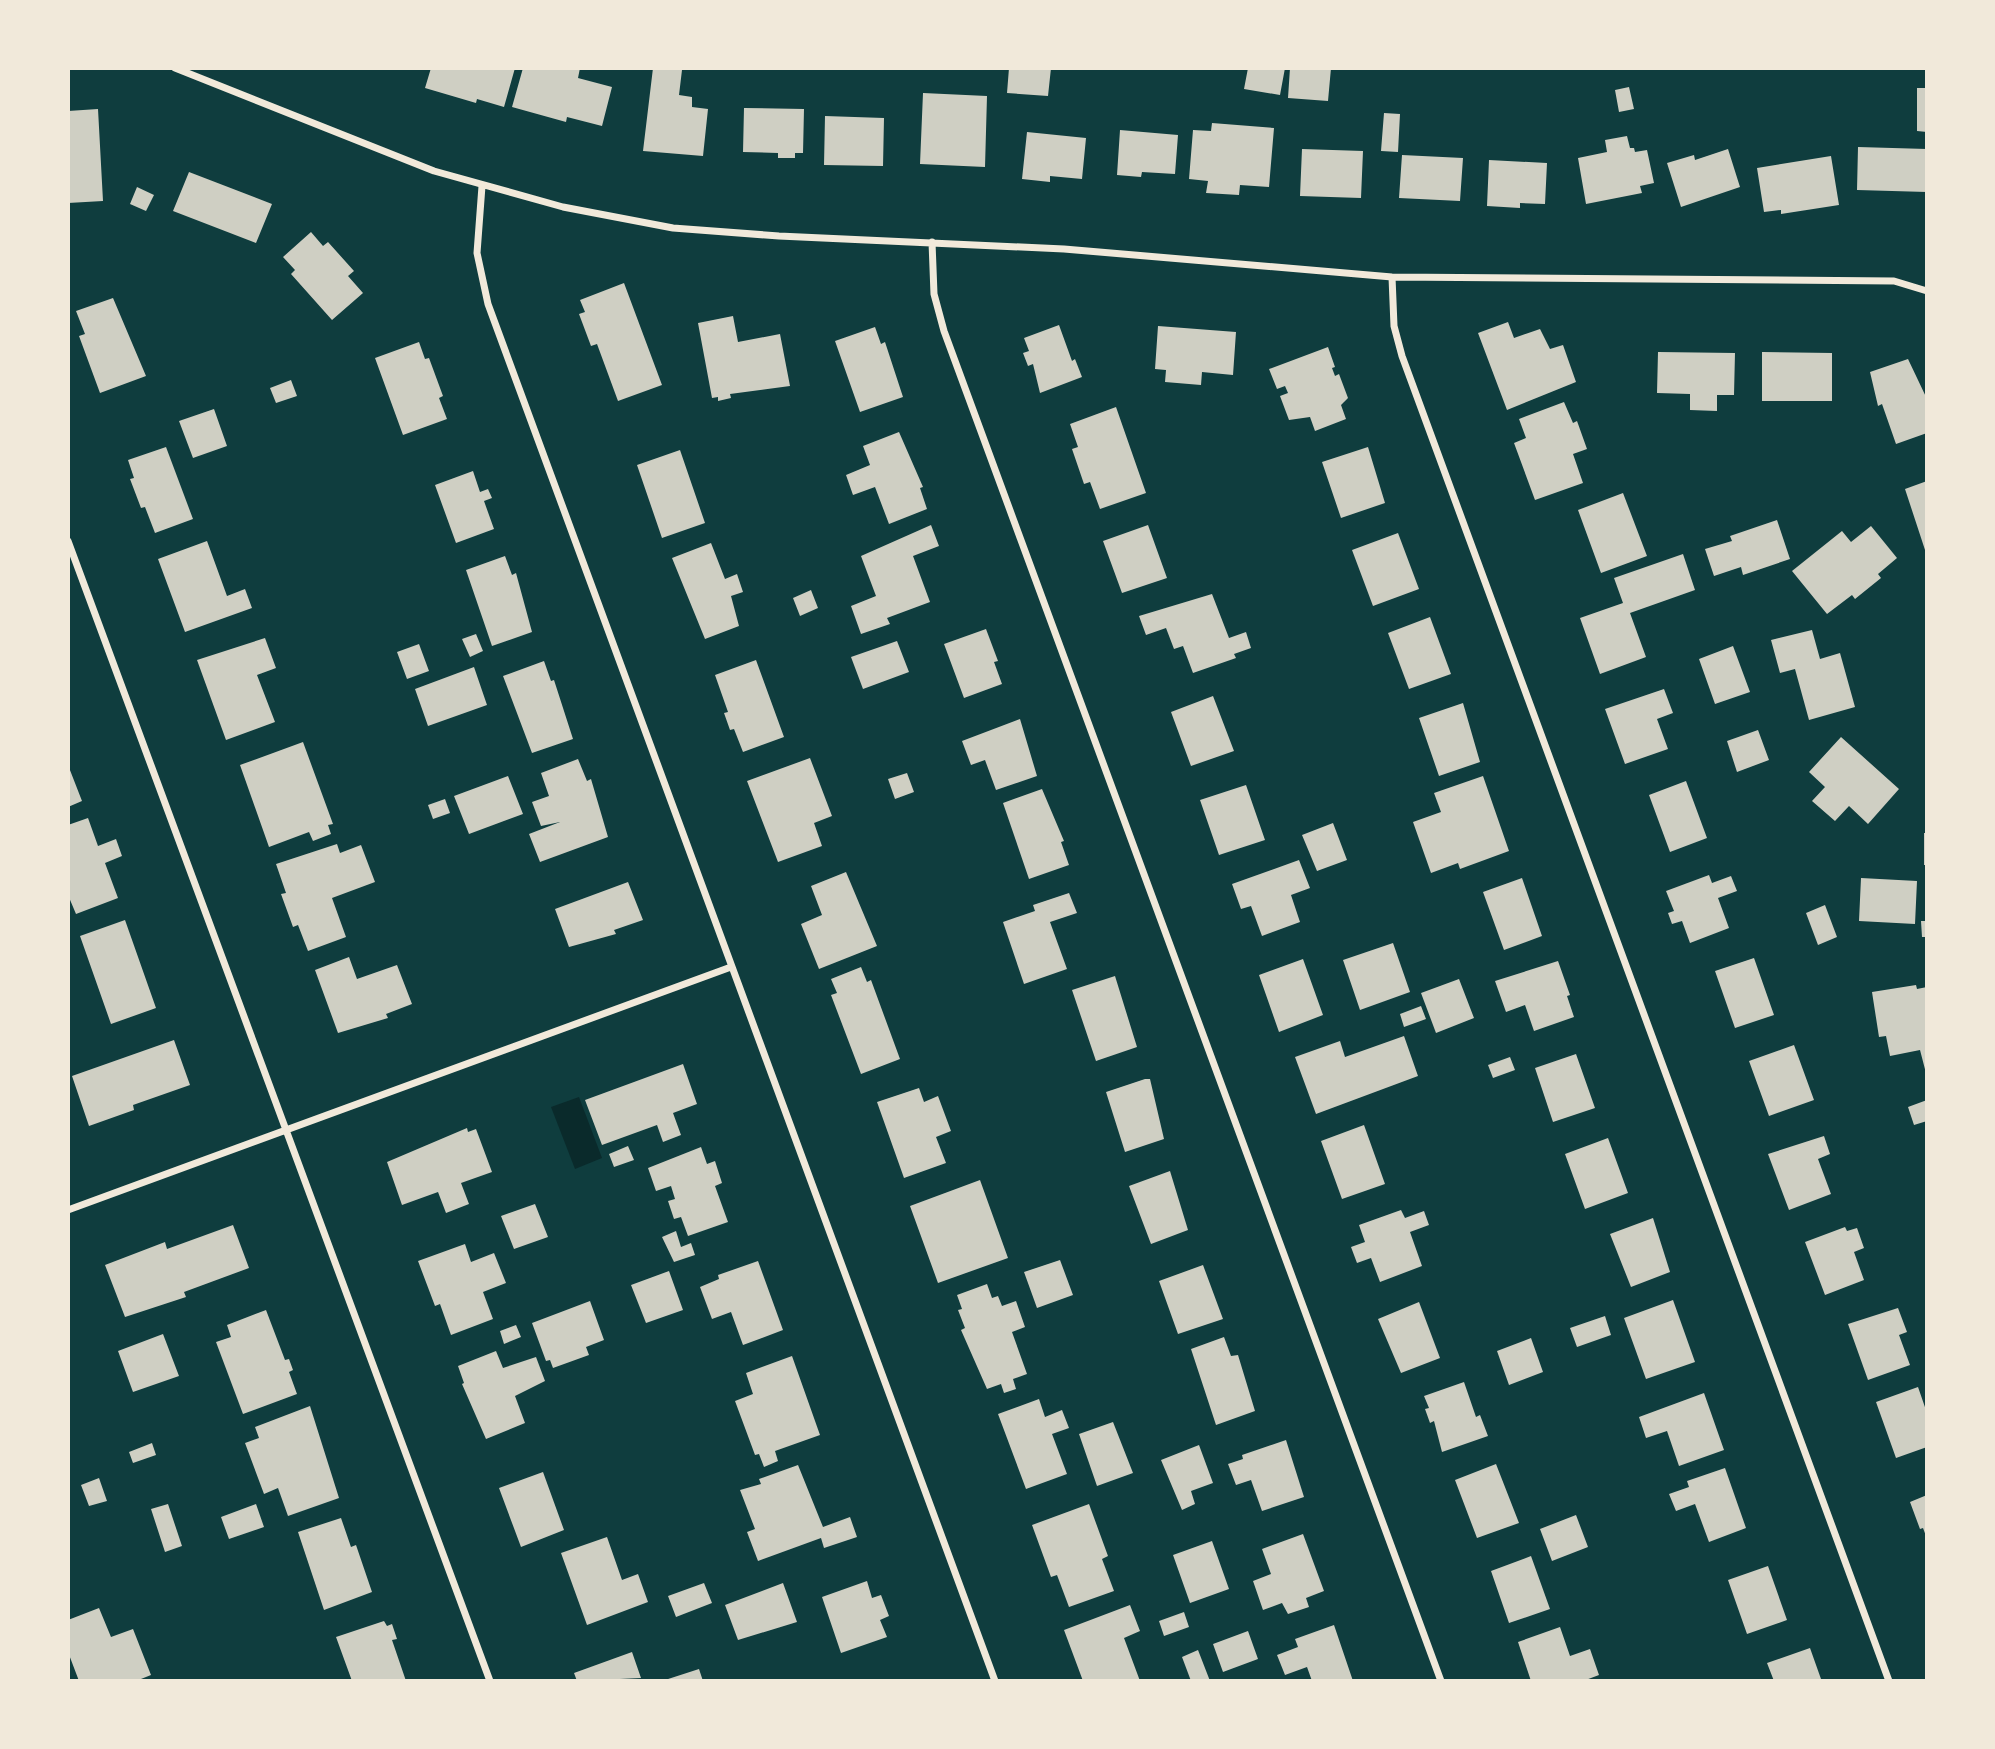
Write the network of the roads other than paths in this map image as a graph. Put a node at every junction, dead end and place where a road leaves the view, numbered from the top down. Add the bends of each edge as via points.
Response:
1 (175, 68) edge
2 (482, 186) junction
3 (932, 242) junction
4 (1392, 277) junction
5 (1927, 291) edge
6 (68, 541) edge
7 (731, 967) junction
8 (285, 1130) junction
9 (68, 1210) edge
10 (490, 1681) edge
11 (995, 1681) edge
12 (1441, 1681) edge
13 (1889, 1681) edge

1 - 2 street via 387,154
2 - 3 street via 673,228
2 - 7 street via 477,253 488,304
3 - 4 street
3 - 12 street via 934,293 944,331
4 - 5 street via 1894,281
4 - 13 street via 1394,326 1402,356
6 - 8 street
7 - 8 street
7 - 11 street
8 - 9 street
8 - 10 street

